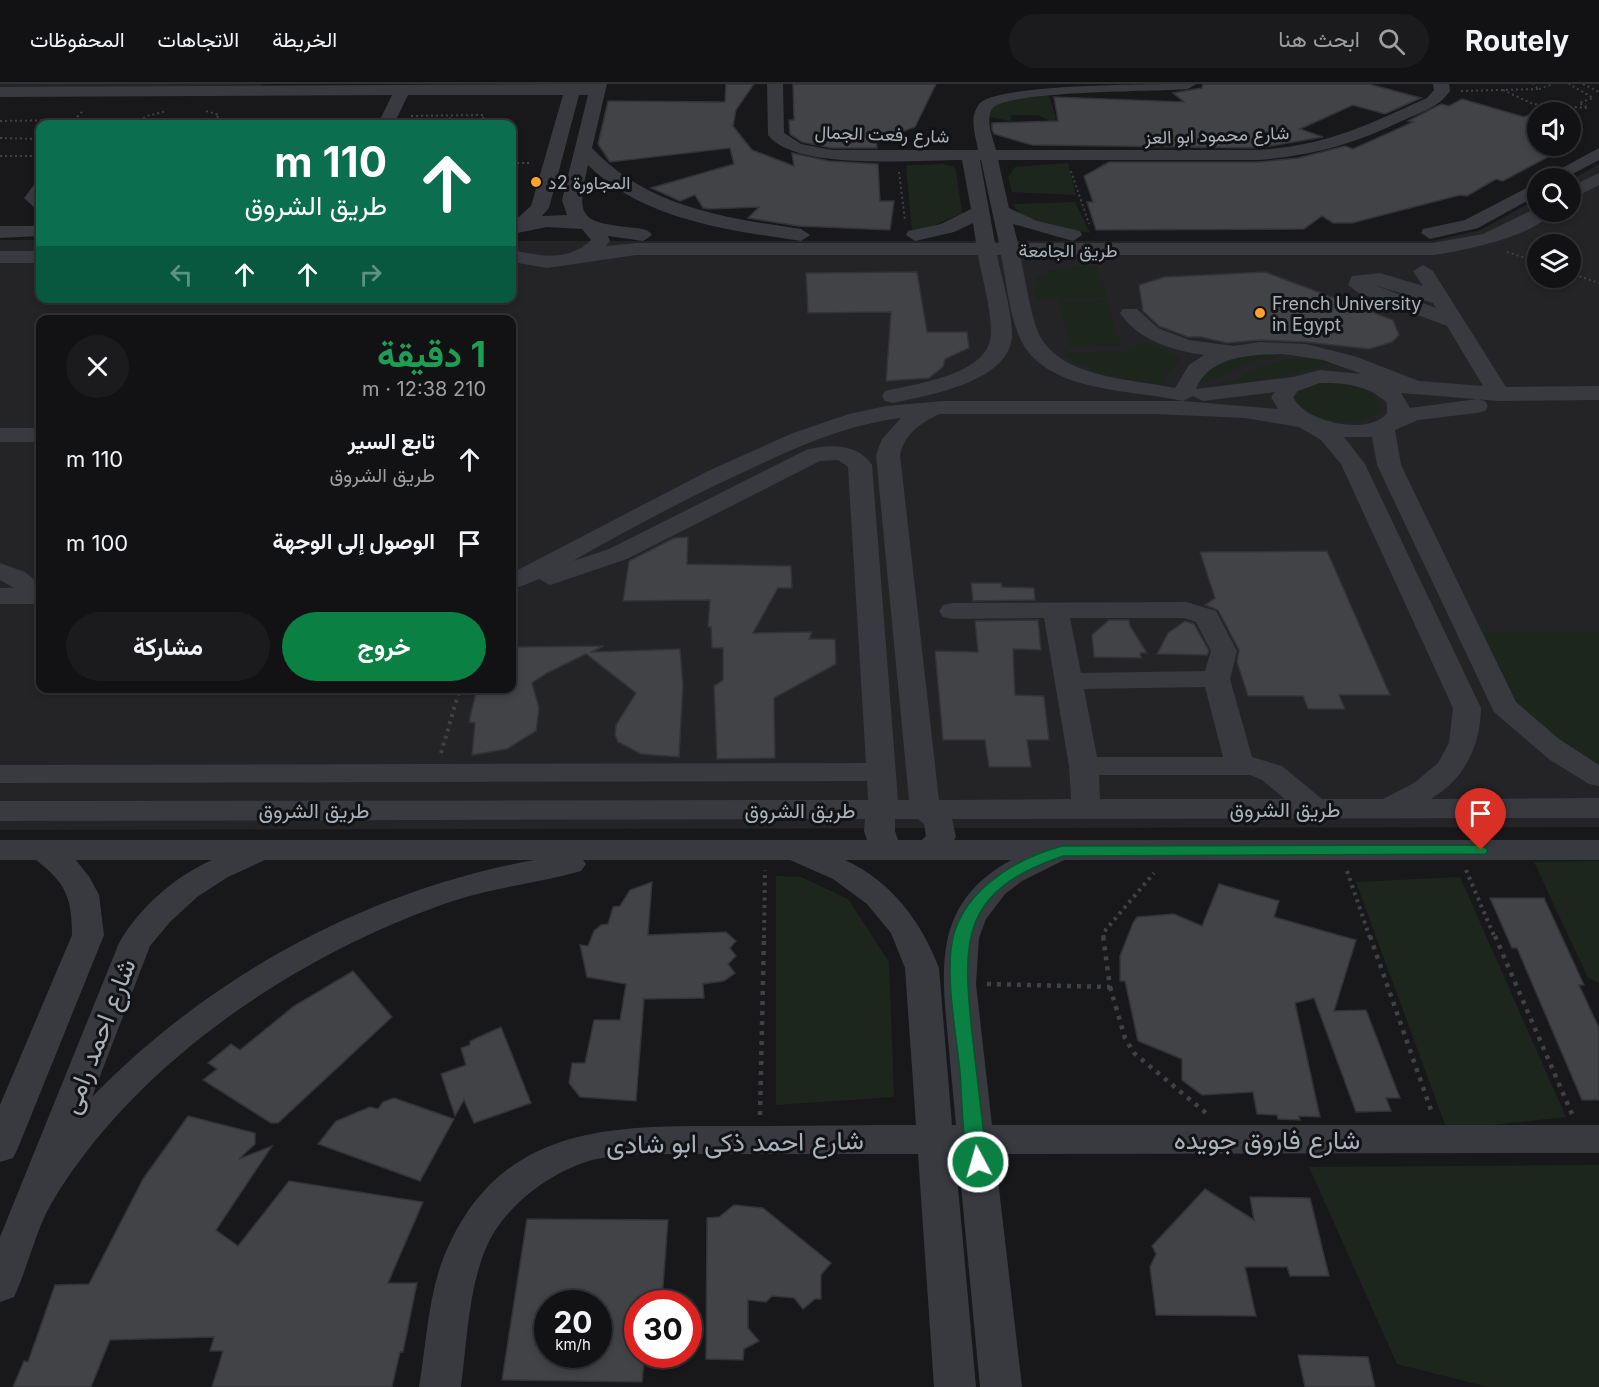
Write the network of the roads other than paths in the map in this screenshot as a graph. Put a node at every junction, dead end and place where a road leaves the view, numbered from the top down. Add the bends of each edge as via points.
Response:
1 (775, 84) edge
2 (1019, 84) edge
3 (1188, 84) edge
4 (573, 87) edge
5 (599, 87) edge
6 (277, 88) edge
7 (1442, 88) edge
8 (402, 91) junction
9 (0, 92) edge
10 (183, 92) junction
11 (209, 118) edge
12 (388, 120) edge
13 (584, 150) junction
14 (1599, 153) edge
15 (970, 157) junction
16 (989, 157) junction
17 (1571, 168) edge
18 (1599, 178) edge
19 (1581, 189) edge
20 (1527, 193) edge
21 (1001, 211) junction
22 (980, 212) junction
23 (1527, 221) edge
24 (516, 227) edge
25 (591, 227) junction
26 (516, 228) edge
27 (0, 232) edge
28 (36, 232) edge
29 (36, 233) edge
30 (801, 235) junction
31 (913, 240) junction
32 (1082, 240) junction
33 (986, 242) junction
34 (1008, 242) junction
35 (0, 247) edge
36 (586, 254) junction
37 (0, 257) edge
38 (36, 257) edge
39 (516, 257) edge
40 (1423, 271) dead end
41 (1017, 282) junction
42 (994, 286) junction
43 (1441, 299) junction
44 (1130, 313) dead end
45 (1455, 321) junction
46 (1233, 352) junction
47 (1293, 383) junction
48 (1369, 383) junction
49 (1414, 387) junction
50 (1599, 393) edge
51 (1499, 394) junction
52 (1178, 395) junction
53 (893, 396) junction
54 (1599, 406) edge
55 (941, 408) junction
56 (1311, 423) junction
57 (1386, 425) junction
58 (0, 435) edge
59 (36, 435) edge
60 (795, 442) junction
61 (1398, 558) junction
62 (1432, 558) junction
63 (516, 560) edge
64 (0, 572) edge
65 (516, 584) edge
66 (0, 596) edge
67 (36, 597) edge
68 (36, 600) edge
69 (36, 602) edge
70 (952, 611) dead end
71 (1056, 611) junction
72 (0, 612) edge
73 (1216, 679) junction
74 (1068, 681) junction
75 (920, 763) junction
76 (1240, 765) junction
77 (1084, 766) junction
78 (880, 768) junction
79 (0, 774) edge
80 (1599, 777) edge
81 (1314, 808) junction
82 (1389, 808) junction
83 (1599, 808) edge
84 (884, 809) junction
85 (925, 809) junction
86 (1086, 809) junction
87 (0, 811) edge
88 (0, 850) edge
89 (43, 850) junction
90 (269, 850) junction
91 (669, 850) junction
92 (773, 850) junction
93 (889, 850) junction
94 (931, 850) junction
95 (1599, 850) edge
96 (1062, 851) junction
97 (935, 1139) junction
98 (975, 1139) junction
99 (1594, 1141) edge
100 (0, 1148) edge
101 (34, 1199) junction
102 (0, 1285) edge
103 (440, 1387) edge
104 (955, 1387) edge
105 (1001, 1387) edge

1 - 15 street, شارع رفعت الجمال via 776,135 796,148 832,155
2 - 15 street via 974,98 964,113
3 - 16 street via 1049,87 1001,96 981,114
4 - 5 street
4 - 8 street
4 - 24 street via 540,208
5 - 13 street
6 - 8 street
6 - 10 street
7 - 16 street, شارع محمود ابو العز via 1433,101 1360,135 1299,152 1259,156
8 - 12 street
9 - 10 street
10 - 11 street via 171,110
13 - 25 street via 571,200 577,218
13 - 30 street via 617,181 676,208
14 - 17 street
15 - 16 street, شارع محمود ابو العز
15 - 22 street
16 - 21 street
18 - 19 street
20 - 32 street, طريق الجامعة via 1471,224 1427,234
21 - 32 street via 1031,225
21 - 34 street
22 - 31 street
22 - 33 street
23 - 32 street, طريق الجامعة via 1498,237 1433,249
25 - 26 street, طريق الجامعة via 564,220
25 - 30 street, طريق الجامعة via 656,235
25 - 36 street via 601,241
27 - 28 street
29 - 35 street
30 - 31 street, طريق الجامعة
31 - 33 street, طريق الجامعة
31 - 36 street, طريق الجامعة
31 - 42 street via 972,268
32 - 34 street, طريق الجامعة
32 - 41 street via 1040,262
33 - 34 street, طريق الجامعة
33 - 42 street
34 - 41 street
36 - 39 street, طريق الجامعة via 543,262
37 - 38 street
40 - 43 street
41 - 52 street via 1029,336 1046,358 1098,380
42 - 53 street via 1002,334 994,355 970,374
43 - 45 street
43 - 45 street via 1380,279 1359,280 1358,285
44 - 46 street via 1139,325 1166,341
45 - 51 street
46 - 49 street via 1276,347 1323,353
46 - 52 street via 1201,365
47 - 48 street via 1322,376
47 - 52 street
47 - 56 street via 1282,397 1293,414
48 - 49 street
48 - 57 street via 1398,403 1400,411
49 - 51 street
50 - 51 street
52 - 53 street
53 - 60 street via 846,406
54 - 57 street via 1473,406 1413,414
55 - 56 street via 1205,408 1272,414
55 - 60 street via 870,415
55 - 75 street via 903,426 888,455
56 - 57 street via 1352,431
56 - 61 street via 1330,436 1353,464
57 - 62 street via 1383,437 1389,465
58 - 59 street
60 - 63 street via 609,510
60 - 65 street via 618,554 582,568
60 - 78 street via 843,453 860,465
61 - 62 street
61 - 82 street via 1467,708 1468,729 1452,766 1436,782
62 - 80 street via 1504,706 1534,736
64 - 67 street via 16,577
66 - 68 street
69 - 72 street
70 - 71 street
71 - 73 street via 1196,612 1207,617 1224,651
71 - 74 street
73 - 74 street
73 - 76 street
74 - 77 street
75 - 78 street
75 - 85 street
76 - 77 street
76 - 81 street via 1272,773
77 - 86 street
78 - 79 street
78 - 84 street
81 - 82 street, طريق الشروق
81 - 86 street, طريق الشروق
82 - 83 street, طريق الشروق
84 - 85 street, طريق الشروق
84 - 87 street, طريق الشروق
84 - 93 street via 878,823 879,837
85 - 86 street, طريق الشروق
85 - 94 street via 938,822 940,837
88 - 89 street, طريق الشروق
89 - 90 street, طريق الشروق
89 - 100 street, شارع احمد رامى via 65,866 81,885 88,909 88,935
90 - 91 street, طريق الشروق
90 - 101 street, شارع احمد رامى via 222,868 180,893 135,943
91 - 92 street, طريق الشروق
91 - 101 street via 536,869 479,882 367,921 312,947 208,1013 160,1053 114,1097
92 - 93 street, طريق الشروق
92 - 97 street via 811,858 864,884 896,915 915,944 922,968
93 - 94 street, طريق الشروق
94 - 96 street, طريق الشروق
95 - 96 street, طريق الشروق
96 - 98 street via 1036,860 993,887 977,905 959,947 959,984
97 - 98 street, شارع فاروق جويده
97 - 103 street, شارع احمد ذكى ابو شادى via 642,1140 593,1146 546,1162 506,1190 476,1226 459,1269
97 - 104 street
98 - 99 street, شارع فاروق جويده
98 - 105 street
101 - 102 street, شارع احمد رامى

